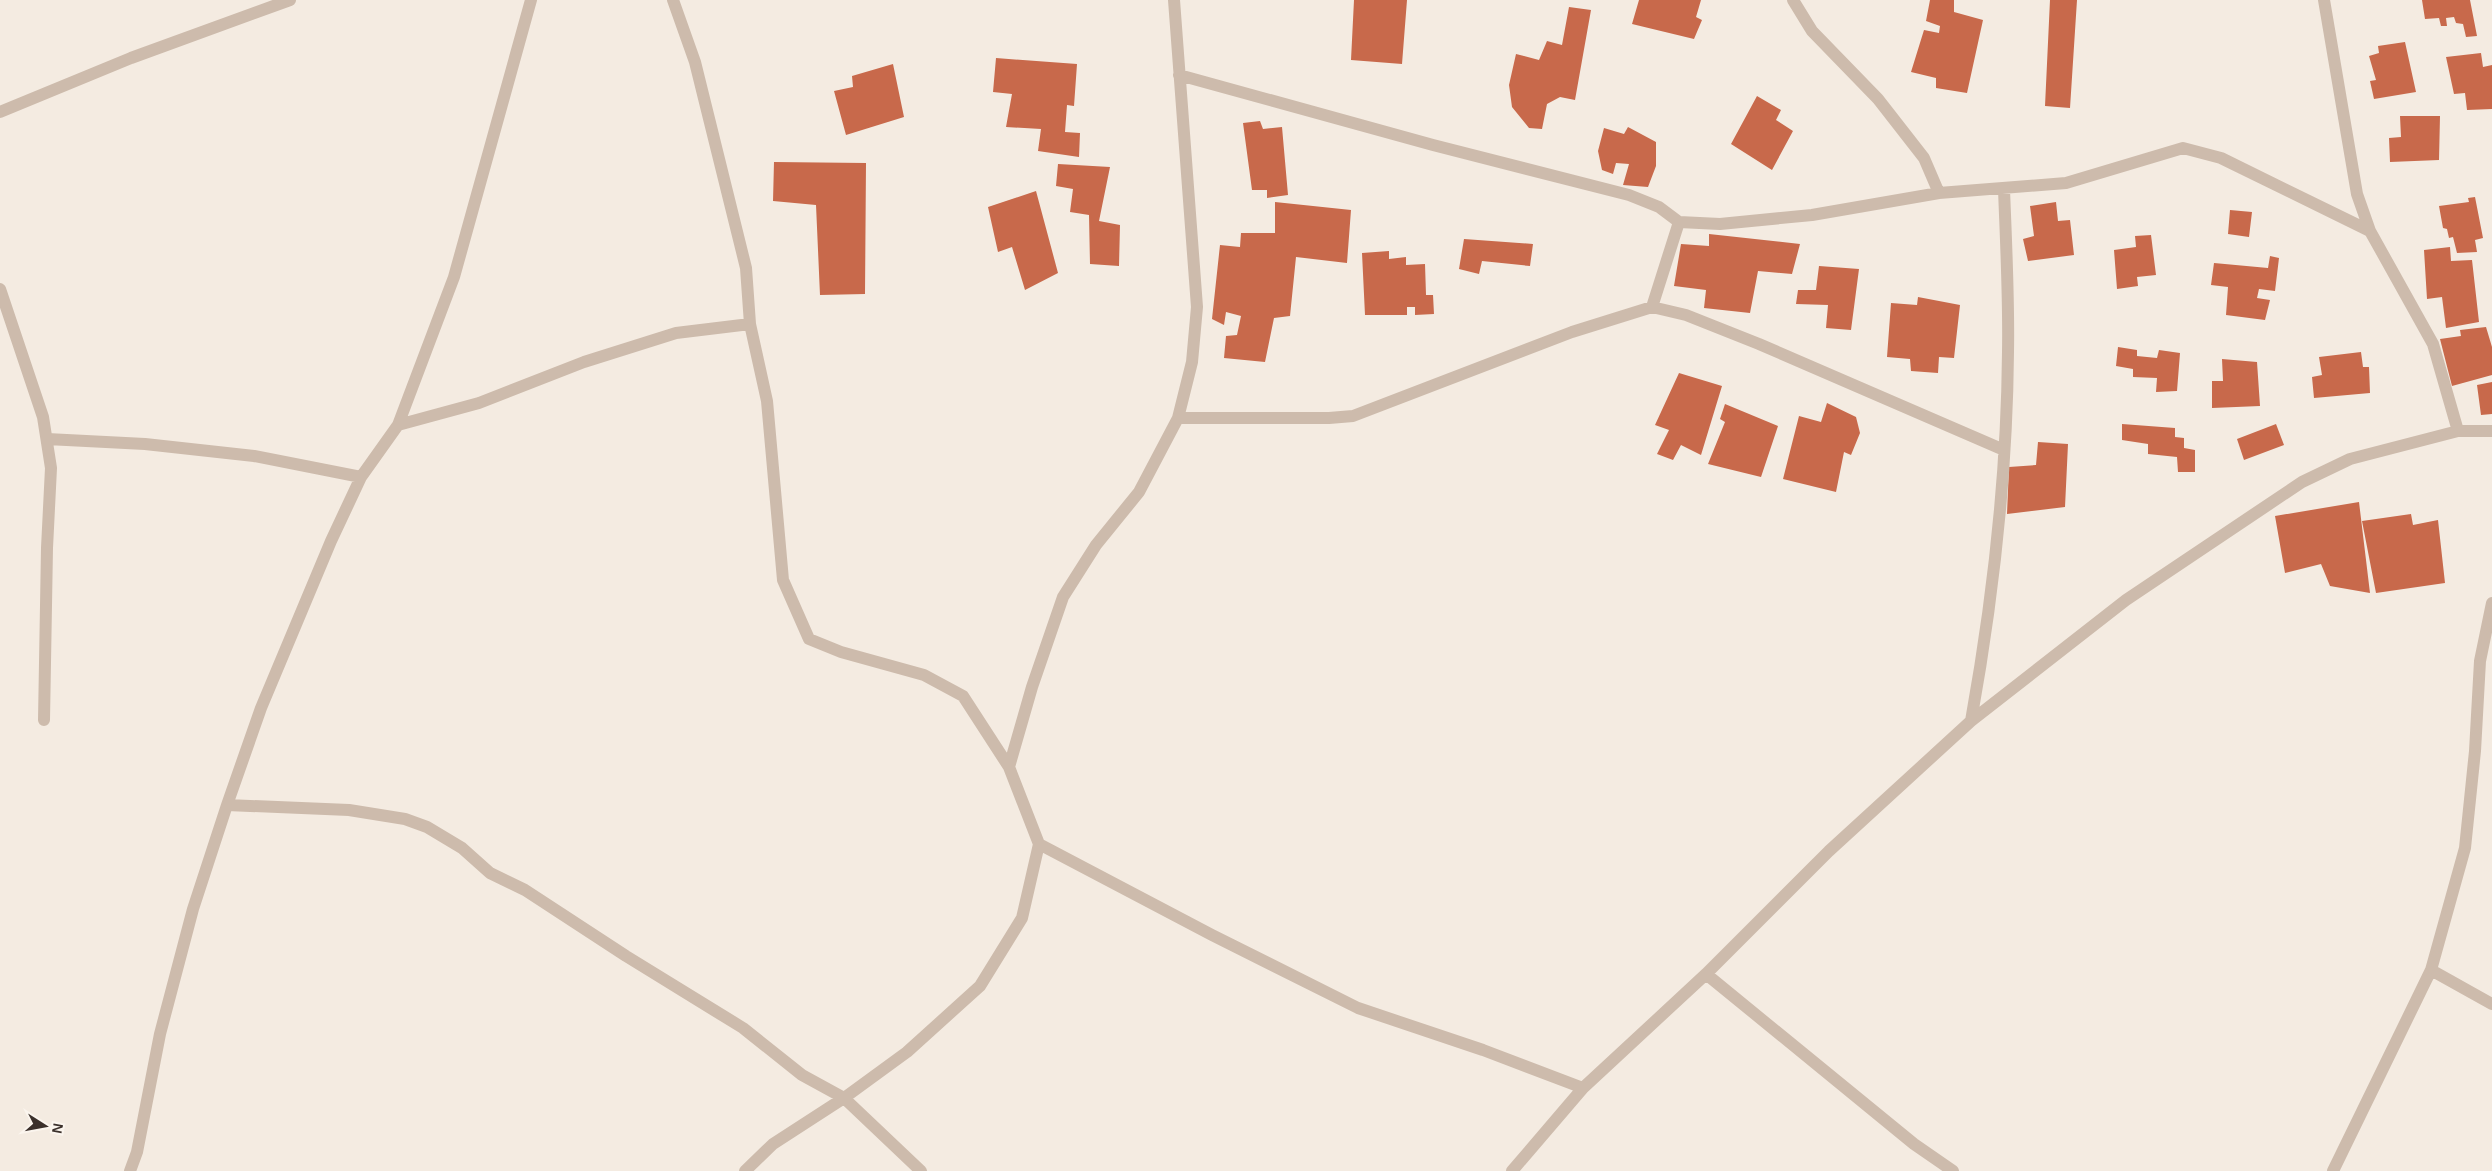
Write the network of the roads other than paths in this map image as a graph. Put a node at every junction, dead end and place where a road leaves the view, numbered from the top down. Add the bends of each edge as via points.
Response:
1 (290, 0) edge
2 (531, 0) edge
3 (673, 0) edge
4 (1174, 0) edge
5 (1793, 0) edge
6 (2324, 0) edge
7 (1179, 75) junction
8 (0, 112) edge
9 (2004, 189) junction
10 (1939, 193) junction
11 (1679, 222) junction
12 (2370, 231) junction
13 (0, 289) edge
14 (1652, 308) junction
15 (750, 324) junction
16 (1178, 418) junction
17 (398, 425) junction
18 (2492, 431) edge
19 (2458, 432) junction
20 (47, 439) junction
21 (2004, 450) junction
22 (361, 477) junction
23 (2492, 603) edge
24 (44, 720) dead end
25 (1971, 720) junction
26 (1009, 767) junction
27 (227, 805) junction
28 (1039, 844) junction
29 (2432, 970) junction
30 (1706, 974) junction
31 (2492, 1004) edge
32 (1583, 1088) junction
33 (844, 1098) junction
34 (130, 1171) edge
35 (745, 1171) edge
36 (921, 1171) edge
37 (1512, 1171) edge
38 (1954, 1171) edge
39 (2332, 1171) edge

1 - 8 street via 131,58
2 - 17 street via 454,277
3 - 15 street via 695,62 746,268
4 - 7 street
5 - 10 street via 1812,31 1878,99 1924,158
6 - 12 street via 2356,194
7 - 11 street via 1629,195 1659,207
7 - 16 street via 1197,308 1192,362
9 - 10 street
9 - 12 street via 2066,183 2184,148 2221,158
9 - 21 street via 2008,352
10 - 11 street via 1812,215 1720,224
11 - 14 street
12 - 19 street via 2433,344
13 - 20 street via 43,417
14 - 16 street via 1572,332 1353,416
14 - 21 street via 1686,315 1759,344
15 - 17 street via 676,333 584,362 479,403
15 - 26 street via 767,401 783,580 809,639 841,652 924,675 963,696
16 - 26 street via 1139,492 1096,545 1062,597
17 - 22 street
18 - 19 street
19 - 25 street via 2350,459 2302,482 2126,600
20 - 22 street via 145,444 254,456
20 - 24 street via 51,468
21 - 25 street via 1986,640
22 - 27 street via 261,708
23 - 29 street via 2480,660 2465,848
25 - 30 street via 1829,851
26 - 28 street
27 - 33 street via 349,810 427,827 462,848 490,873 525,890 743,1028 802,1075
27 - 34 street via 193,909
28 - 32 street via 1358,1008
28 - 33 street via 1022,918 980,986 908,1052
29 - 31 street
29 - 39 street
30 - 32 street
30 - 38 street via 1906,1138
32 - 37 street
33 - 35 street via 773,1144
33 - 36 street

